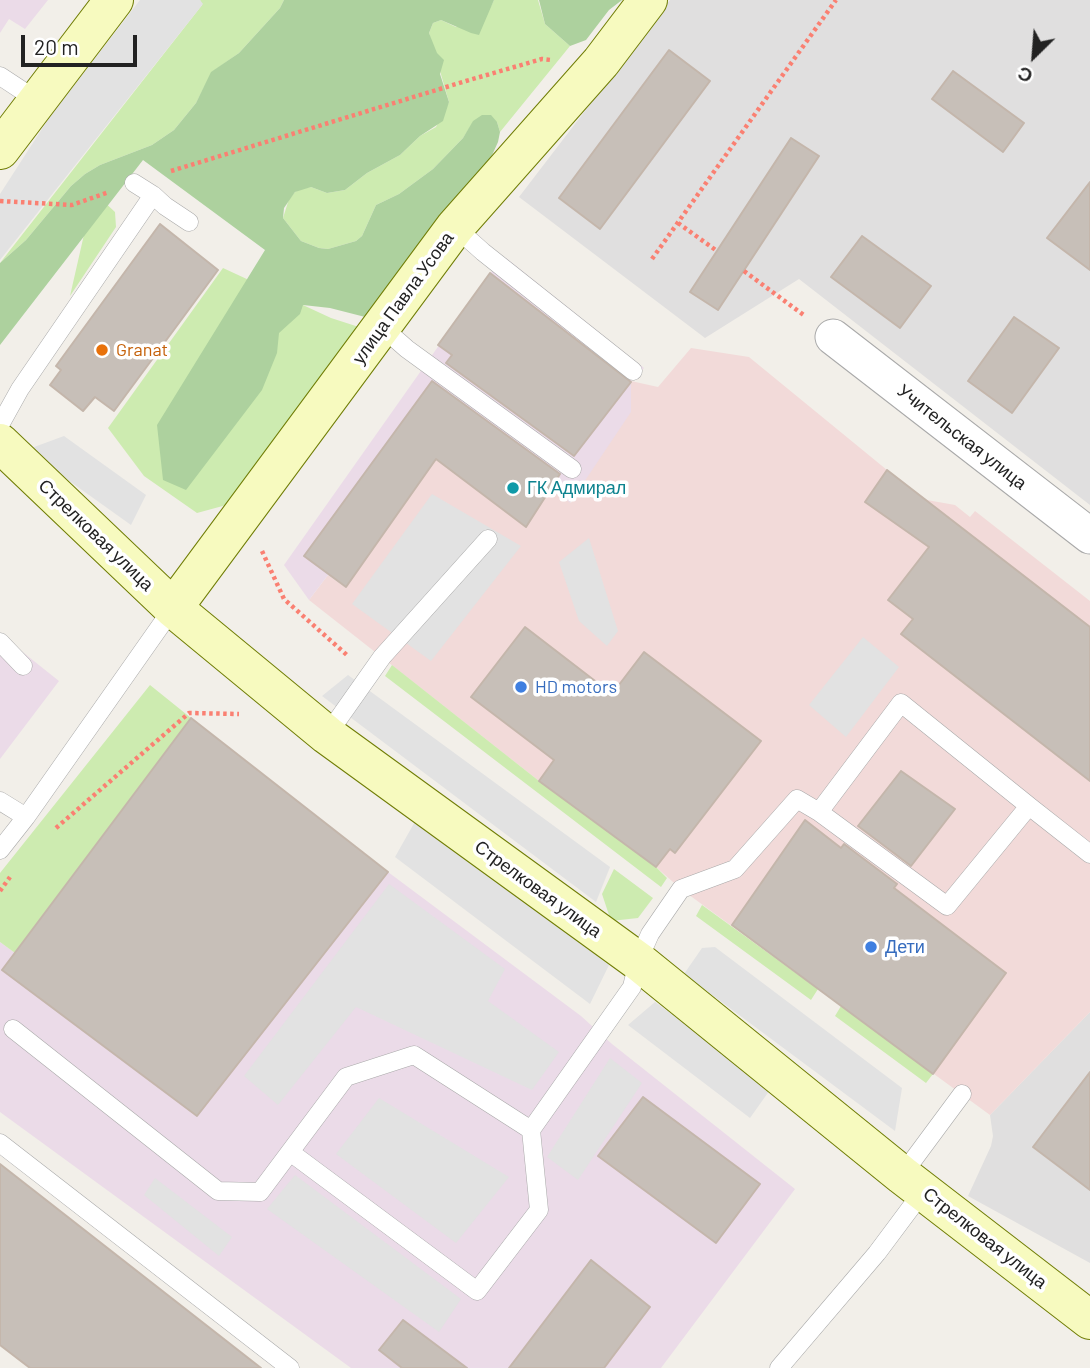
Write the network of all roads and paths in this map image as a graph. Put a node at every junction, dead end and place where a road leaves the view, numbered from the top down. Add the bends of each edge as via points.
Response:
1 (114, 0) edge
2 (648, 0) edge
3 (836, 0) edge
4 (601, 62) junction
5 (0, 76) edge
6 (38, 101) junction
7 (0, 150) edge
8 (134, 183) junction
9 (153, 195) junction
10 (0, 201) edge
11 (189, 222) dead end
12 (678, 223) junction
13 (455, 227) junction
14 (717, 251) dead end
15 (652, 259) dead end
16 (744, 271) dead end
17 (382, 327) junction
18 (833, 337) joint
19 (633, 371) dead end
20 (0, 425) edge
21 (0, 443) edge
22 (572, 469) dead end
23 (1090, 536) edge
24 (488, 539) dead end
25 (260, 545) dead end
26 (173, 608) junction
27 (0, 642) edge
28 (356, 664) dead end
29 (23, 666) dead end
30 (243, 715) dead end
31 (327, 735) junction
32 (0, 801) edge
33 (1029, 806) junction
34 (819, 812) junction
35 (26, 817) junction
36 (3, 846) edge
37 (1090, 855) edge
38 (638, 961) junction
39 (13, 1029) dead end
40 (962, 1094) dead end
41 (531, 1130) junction
42 (0, 1143) edge
43 (290, 1152) junction
44 (913, 1183) junction
45 (1090, 1320) edge
46 (290, 1368) edge
47 (779, 1368) edge

1 - 6 street
2 - 4 street, улица Павла Усова
3 - 12 path
4 - 8 path via 542,59
4 - 13 street, улица Павла Усова
5 - 6 lane
6 - 7 street
8 - 9 lane
8 - 10 path via 72,205
9 - 11 lane
9 - 20 lane
12 - 14 path
12 - 15 path
13 - 17 street, улица Павла Усова
13 - 19 lane
16 - 18 path
17 - 22 lane
17 - 26 street, улица Павла Усова
18 - 23 street, Учительская улица
21 - 26 street, Стрелковая улица
24 - 31 lane via 382,657
25 - 28 path via 284,599
26 - 31 street, Стрелковая улица
26 - 35 lane
27 - 29 lane
30 - 36 path via 189,713 30,851
31 - 38 street, Стрелковая улица
32 - 35 lane
33 - 34 lane via 947,906
33 - 34 lane via 901,703
33 - 37 lane
34 - 38 lane via 797,799 735,869 681,889 650,934
35 - 36 lane
38 - 41 lane via 632,987
38 - 44 street, Стрелковая улица
39 - 43 lane via 218,1191 260,1192
40 - 44 lane
41 - 43 lane via 414,1055 346,1077
41 - 43 lane via 539,1210 477,1291
42 - 46 lane
44 - 45 street, Стрелковая улица
44 - 47 lane via 877,1253

